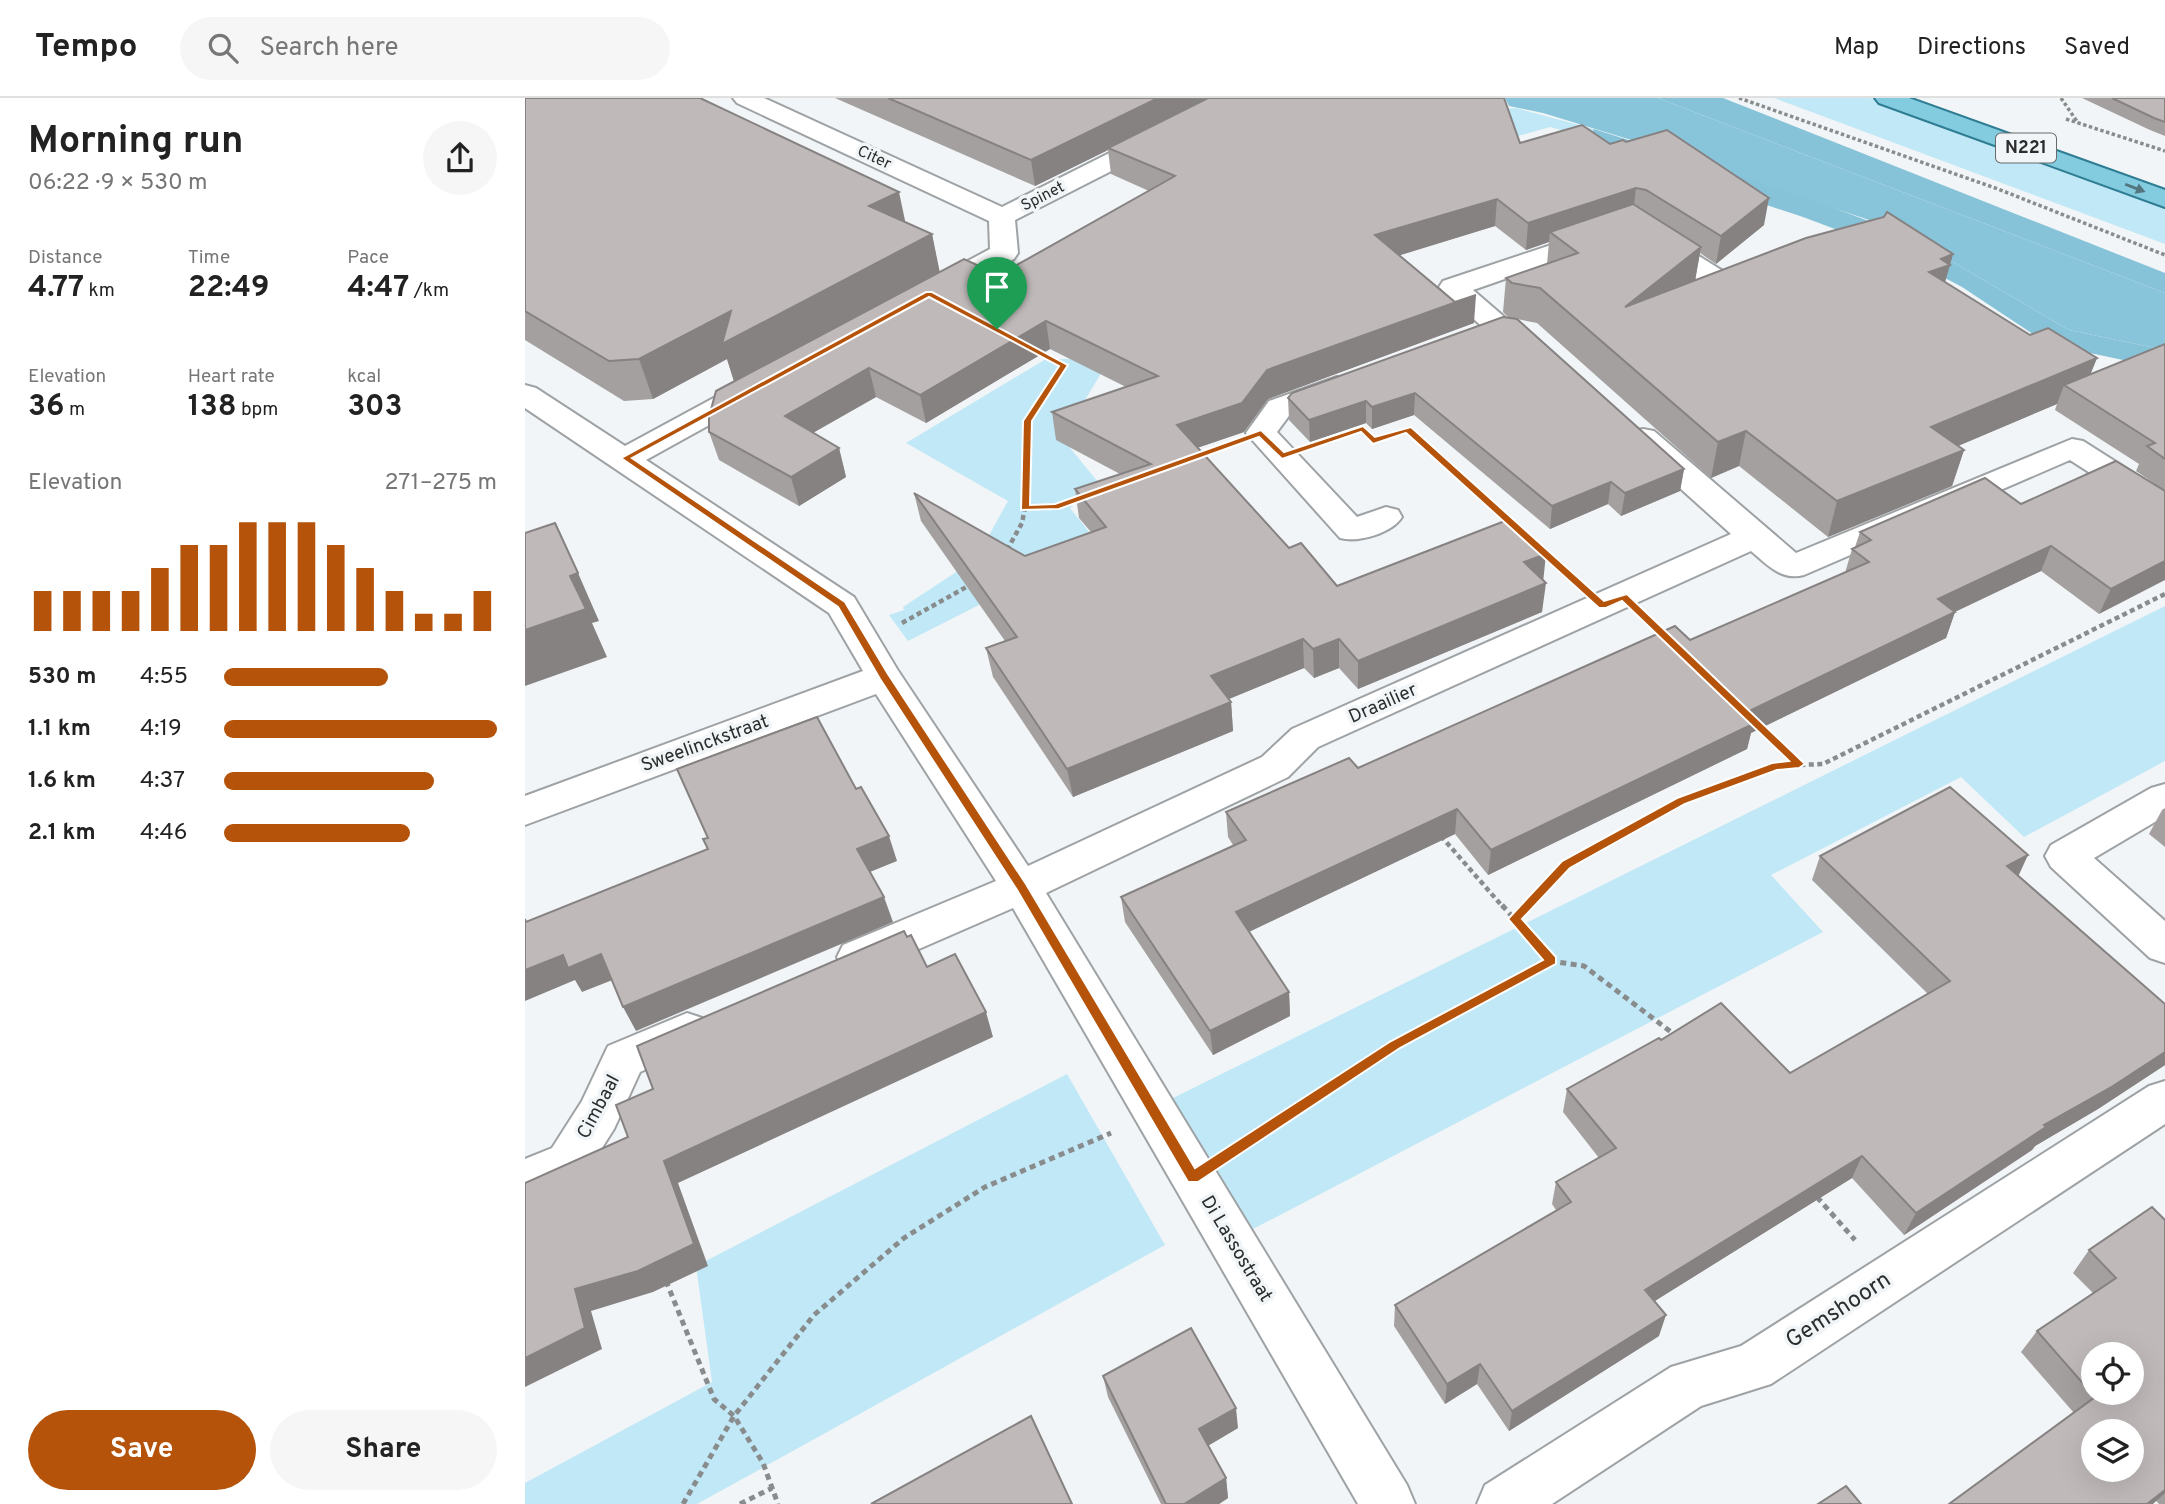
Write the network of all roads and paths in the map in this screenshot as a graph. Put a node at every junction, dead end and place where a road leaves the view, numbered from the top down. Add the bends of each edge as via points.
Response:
1 (745, 98) edge
2 (1237, 98) edge
3 (1739, 98) edge
4 (1887, 98) edge
5 (1933, 98) edge
6 (2061, 98) edge
7 (2065, 119) dead end
8 (2078, 123) junction
9 (2165, 151) edge
10 (2165, 180) edge
11 (2165, 199) edge
12 (1002, 217) junction
13 (2165, 255) edge
14 (1787, 264) edge
15 (917, 300) edge
16 (1499, 332) edge
17 (1027, 345) edge
18 (783, 373) edge
19 (1357, 379) edge
20 (525, 394) edge
21 (1624, 421) edge
22 (1261, 433) junction
23 (1197, 456) edge
24 (1282, 456) junction
25 (625, 458) junction
26 (1094, 493) edge
27 (2165, 507) edge
28 (1025, 508) junction
29 (1386, 517) dead end
30 (1510, 522) edge
31 (1754, 537) junction
32 (1541, 550) edge
33 (1005, 554) edge
34 (980, 578) edge
35 (2165, 594) edge
36 (1602, 605) junction
37 (863, 640) junction
38 (884, 677) junction
39 (1750, 717) edge
40 (1799, 764) junction
41 (2165, 799) edge
42 (525, 811) edge
43 (1432, 826) edge
44 (1021, 887) junction
45 (1514, 919) junction
46 (2165, 946) edge
47 (1551, 961) junction
48 (829, 970) edge
49 (727, 1014) edge
50 (1679, 1040) edge
51 (2165, 1100) edge
52 (1156, 1113) junction
53 (1193, 1177) junction
54 (525, 1181) edge
55 (1816, 1196) edge
56 (661, 1270) edge
57 (1889, 1279) junction
58 (734, 1416) junction
59 (772, 1488) junction
60 (1382, 1502) edge
61 (683, 1504) edge
62 (740, 1504) edge
63 (778, 1504) edge
64 (1504, 1504) edge

1 - 12 street, Citer
2 - 12 street, Spinet
3 - 13 path via 1998,189
4 -> 11 main road, N221
5 - 10 main road, N221
6 - 8 path
7 - 8 path
8 - 9 path
12 - 15 street, Spinet via 1004,253
14 - 16 street via 1722,283 1625,228 1453,287
17 - 28 path via 1064,365 1027,421
18 - 25 street
19 - 22 street via 1280,407
20 - 25 street, Di Lassostraat
21 - 31 street
22 - 23 path
22 - 24 street
24 - 29 street via 1352,531
24 - 30 path via 1363,429 1373,441 1408,429
25 - 37 street, Di Lassostraat via 842,605
26 - 28 path via 1056,507
27 - 31 street via 2071,448 1792,567
28 - 33 path
31 - 36 street, Draailier
32 - 36 path
34 - 37 path via 918,615
35 - 40 path via 1823,764
36 - 44 street, Draailier via 1305,738 1275,767
37 - 38 street, Di Lassostraat
38 - 42 street, Sweelinckstraat
38 - 44 street, Di Lassostraat
39 - 40 path
40 - 45 path via 1776,766 1681,801 1566,864
41 - 46 street via 2065,856
43 - 45 path
44 - 48 street
44 - 52 street, Di Lassostraat
45 - 47 path
47 - 50 path via 1584,966
47 - 53 path via 1396,1044
49 - 54 street, Cimbaal via 624,1059 598,1115 568,1162
51 - 57 street, Gemshoorn
52 - 53 street, Di Lassostraat
52 - 58 path via 985,1187 904,1238 814,1315
53 - 60 street, Di Lassostraat
55 - 57 path
56 - 58 path via 715,1399
57 - 64 street, Gemshoorn via 1753,1367 1689,1385
58 - 59 path via 763,1463
58 - 61 path
59 - 62 path
59 - 63 path

